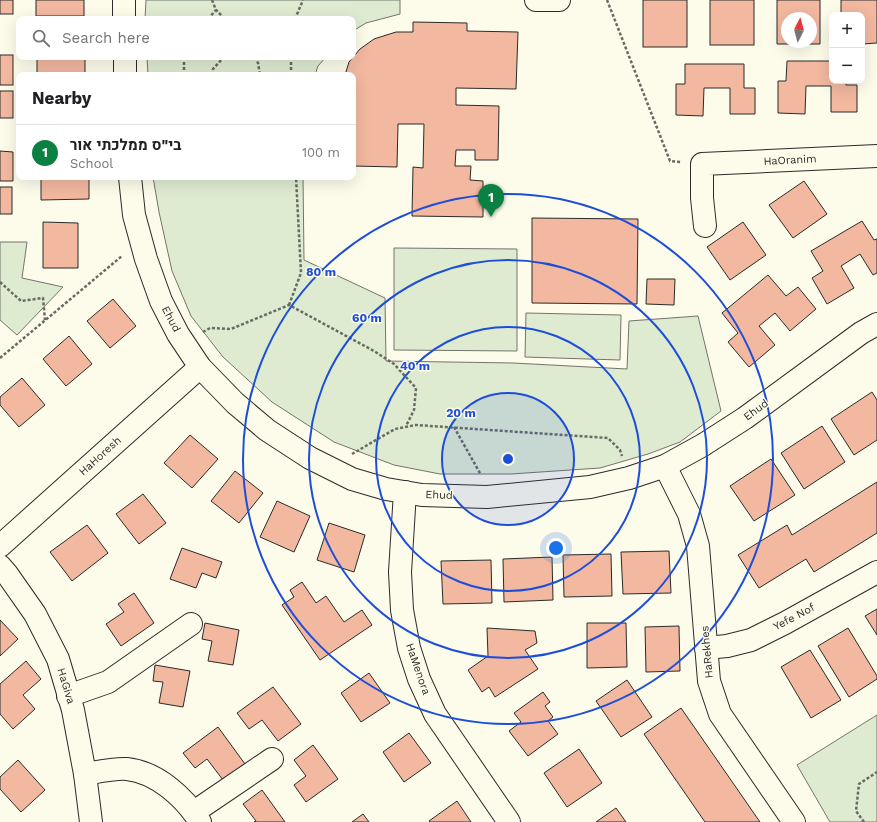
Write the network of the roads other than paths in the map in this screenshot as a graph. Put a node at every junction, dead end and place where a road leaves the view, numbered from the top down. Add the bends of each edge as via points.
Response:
1 (124, 0) edge
2 (536, 0) edge
3 (559, 0) edge
4 (124, 16) edge
5 (125, 60) edge
6 (125, 72) edge
7 (877, 156) edge
8 (130, 180) edge
9 (705, 226) dead end
10 (877, 324) edge
11 (200, 367) junction
12 (665, 466) junction
13 (405, 492) junction
14 (0, 546) edge
15 (0, 566) edge
16 (877, 572) edge
17 (192, 624) dead end
18 (706, 648) junction
19 (68, 696) junction
20 (272, 759) dead end
21 (84, 774) junction
22 (197, 817) edge
23 (91, 822) edge
24 (509, 822) edge
25 (794, 822) edge

1 - 4 street
2 - 3 street
5 - 6 street
7 - 9 street, HaOranim via 702,164
8 - 11 street, Ehud via 134,215 161,301
10 - 12 street, Ehud via 745,418
11 - 13 street, Ehud via 235,403 267,430 310,458 352,479
11 - 14 street, HaHoresh
12 - 13 street, Ehud via 590,487 494,496 422,495
12 - 18 street, HaRekhes via 689,514 698,546
13 - 24 street, HaMenora via 400,572 402,610 409,648 419,679 435,714
15 - 19 street, HaGiva via 35,614 58,660
16 - 18 street, Yefe Nof via 751,640
17 - 19 street via 108,682
18 - 25 street, HaRekhes via 709,681 720,714
19 - 21 street, HaGiva via 73,710
20 - 22 street
21 - 22 street via 127,769 147,774 170,788
21 - 23 street, HaGiva

